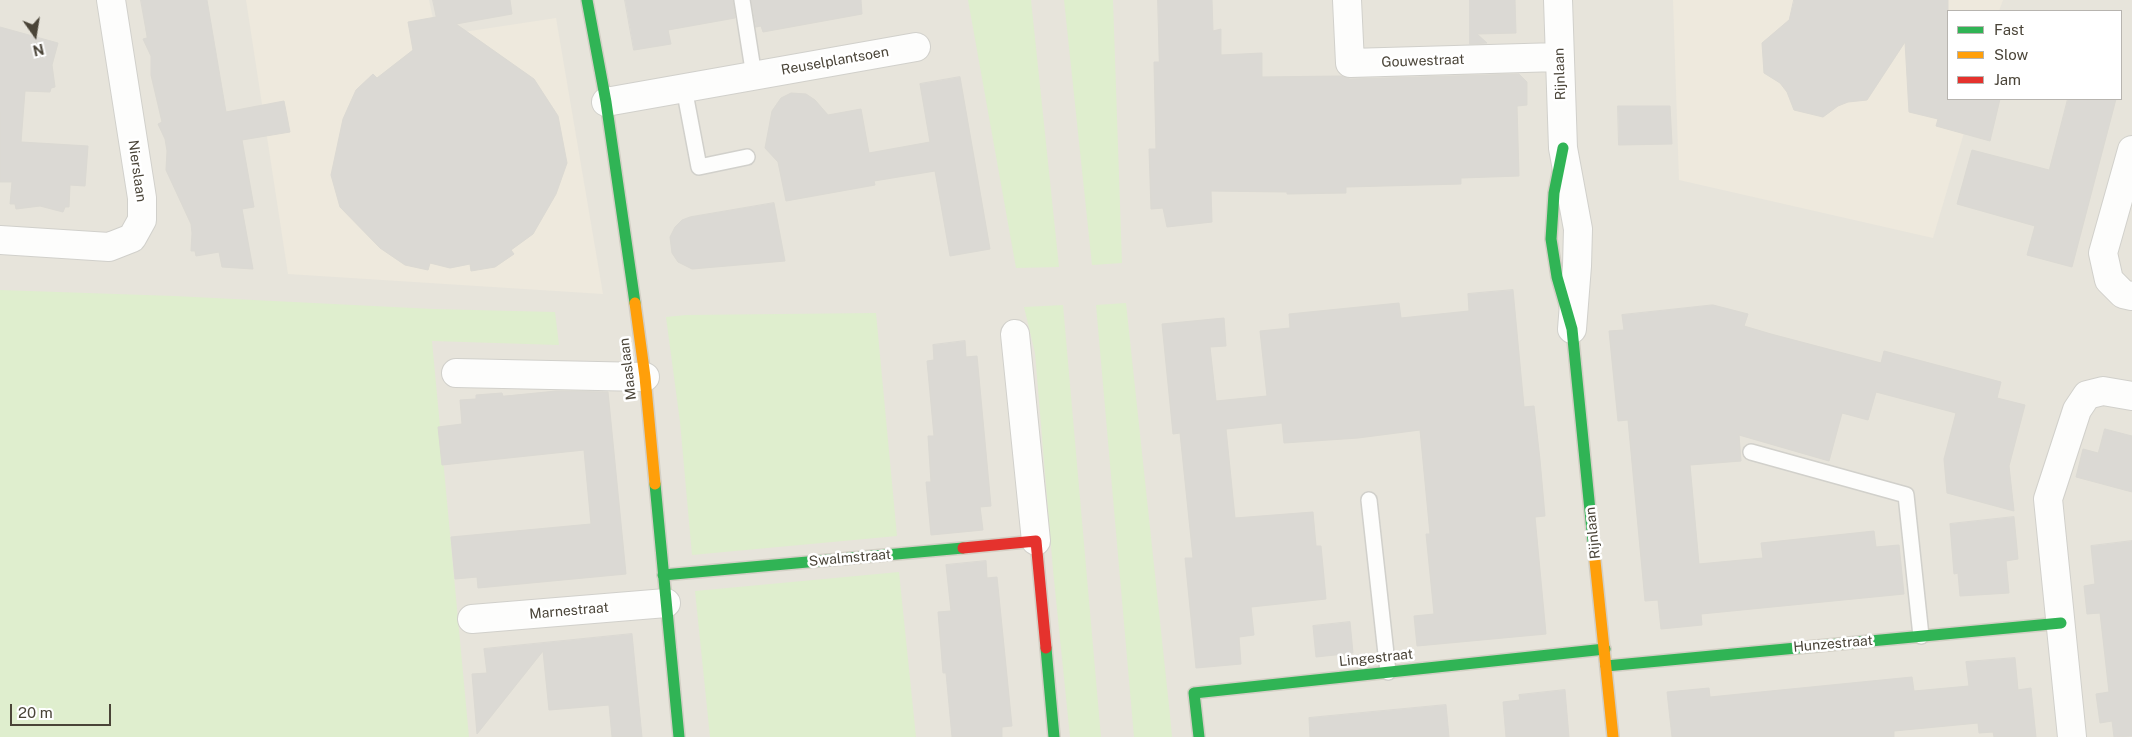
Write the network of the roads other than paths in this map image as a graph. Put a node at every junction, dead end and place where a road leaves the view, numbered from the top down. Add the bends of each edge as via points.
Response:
1 (111, 0) edge
2 (587, 0) edge
3 (742, 0) edge
4 (1347, 0) edge
5 (1558, 0) edge
6 (916, 47) dead end
7 (1559, 57) junction
8 (754, 76) junction
9 (684, 88) junction
10 (606, 102) junction
11 (2132, 150) edge
12 (747, 158) dead end
13 (0, 240) edge
14 (2132, 296) edge
15 (1572, 328) joint
16 (1015, 334) dead end
17 (456, 373) dead end
18 (645, 377) junction
19 (2132, 396) edge
20 (1751, 452) dead end
21 (1369, 500) dead end
22 (1036, 541) junction
23 (664, 574) junction
24 (666, 603) junction
25 (472, 619) dead end
26 (2061, 623) junction
27 (1921, 636) junction
28 (1605, 649) junction
29 (1606, 666) junction
30 (1388, 672) junction
31 (679, 737) edge
32 (1054, 737) edge
33 (1199, 737) edge
34 (1613, 737) edge
35 (2072, 737) edge

1 - 13 street, Nierslaan via 142,198 142,220 132,238 109,247
2 - 10 street, Maaslaan
3 - 8 lane
4 - 7 street, Gouwestraat via 1350,63
5 - 7 street, Rijnlaan
6 - 8 street, Reuselplantsoen
7 - 15 street, Rijnlaan via 1563,148 1578,229
8 - 9 street, Reuselplantsoen
9 - 10 street, Reuselplantsoen
9 - 12 lane via 699,167
10 - 18 street, Maaslaan
11 - 14 street via 2103,253 2109,280 2123,294
15 - 28 street, Rijnlaan
16 - 22 street
17 - 18 street
18 - 23 street, Maaslaan
19 - 26 street via 2104,391 2087,395 2077,410 2048,499
20 - 27 lane via 1906,495
21 - 30 lane
22 - 23 street, Swalmstraat
22 - 32 street
23 - 24 street, Maaslaan
24 - 25 street, Marnestraat
24 - 31 street, Maaslaan
26 - 27 street, Hunzestraat
26 - 35 street
27 - 29 street, Hunzestraat
28 - 29 street, Rijnlaan
28 - 30 street, Lingestraat
29 - 34 street, Rijnlaan
30 - 33 street, Lingestraat via 1194,693

